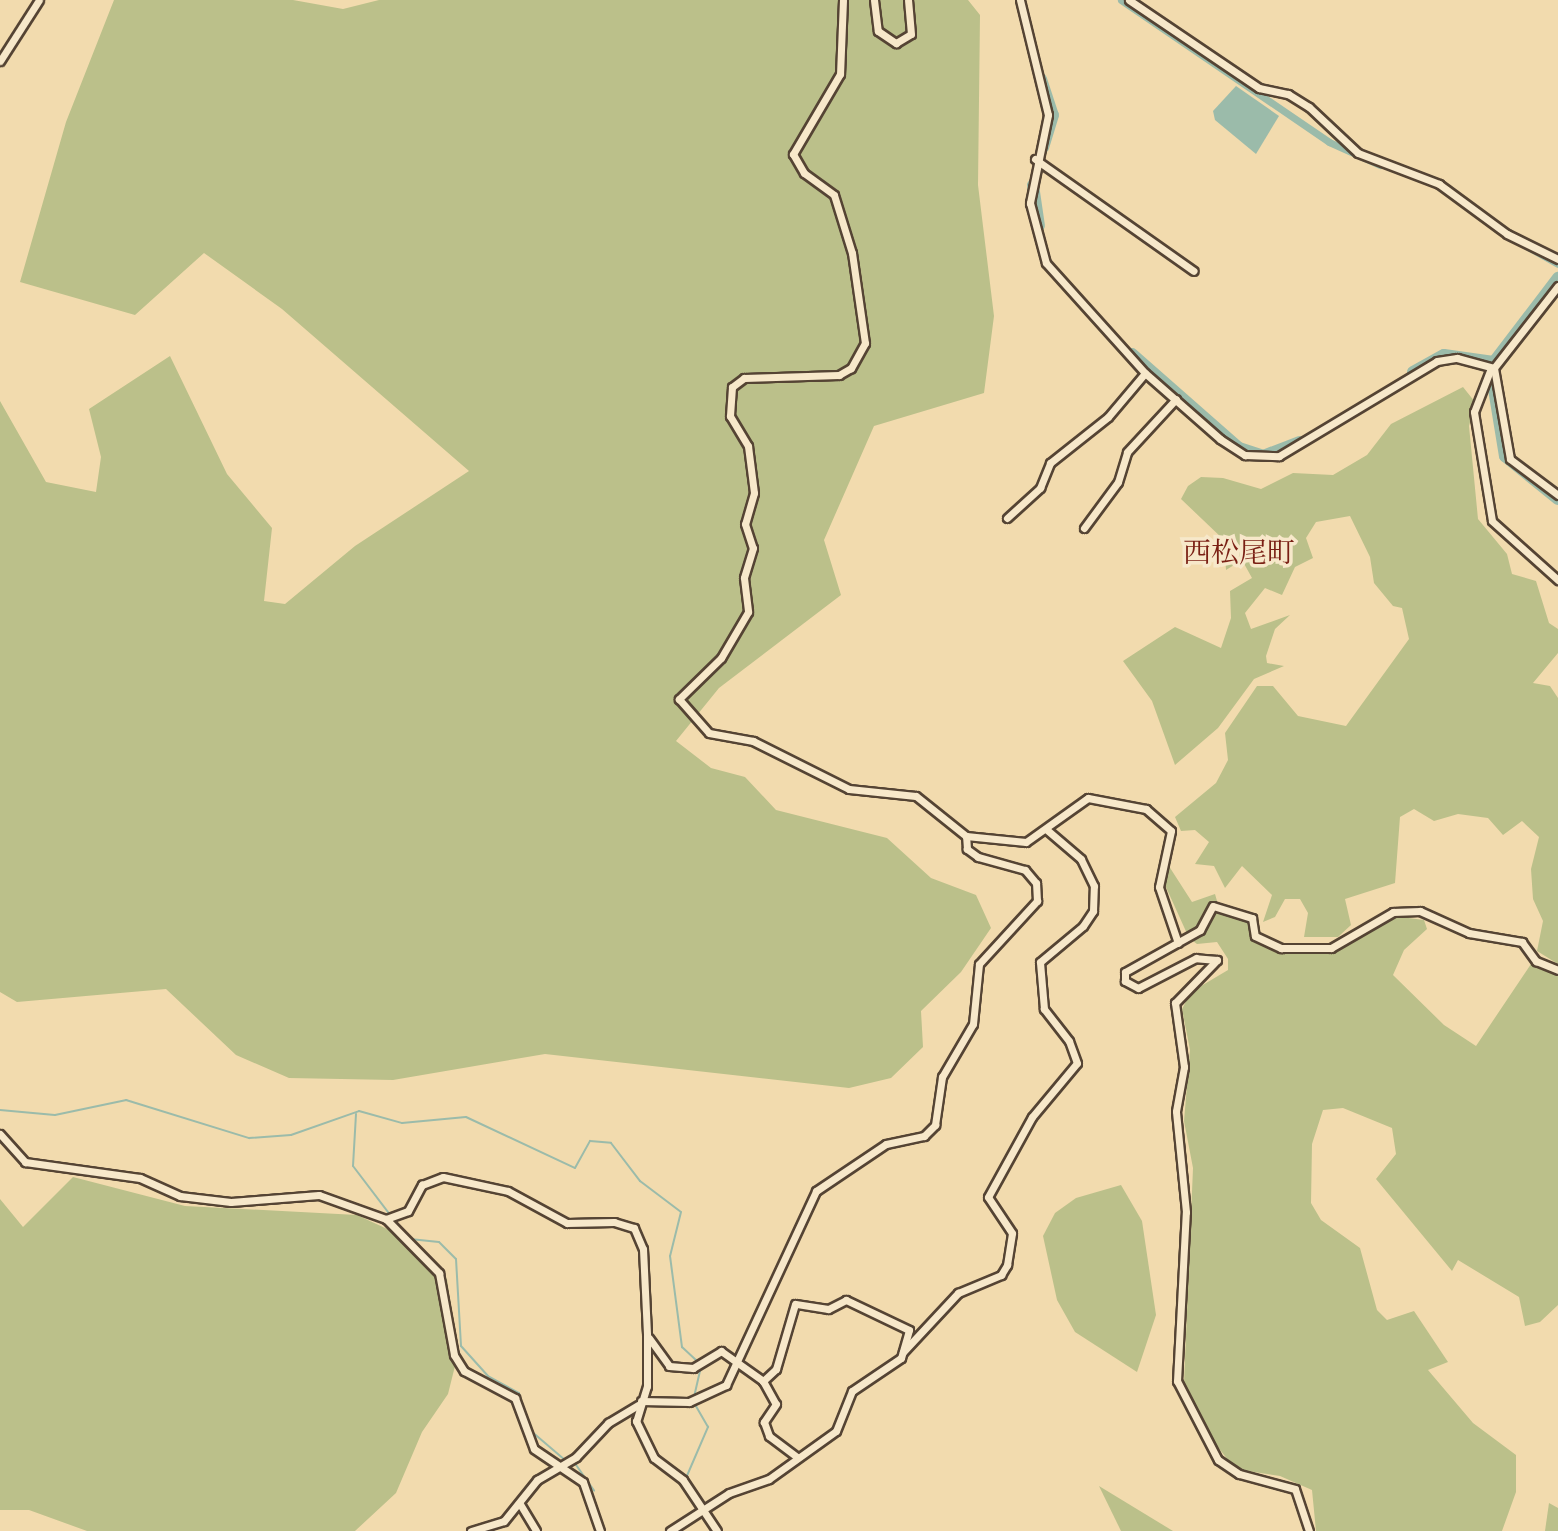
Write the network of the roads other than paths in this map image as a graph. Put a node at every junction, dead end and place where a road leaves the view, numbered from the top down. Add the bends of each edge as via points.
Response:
1 (39, 0) edge
2 (843, 0) edge
3 (874, 0) edge
4 (908, 0) edge
5 (1020, 0) edge
6 (1129, 0) edge
7 (0, 61) edge
8 (1037, 161) junction
9 (1558, 259) edge
10 (1194, 271) dead end
11 (1558, 286) edge
12 (1493, 368) junction
13 (1145, 373) junction
14 (1176, 399) junction
15 (1558, 495) edge
16 (1007, 518) dead end
17 (1083, 528) dead end
18 (1558, 580) edge
19 (1047, 830) junction
20 (966, 836) junction
21 (1178, 943) junction
22 (1558, 970) edge
23 (0, 1134) edge
24 (386, 1219) junction
25 (647, 1335) junction
26 (903, 1352) junction
27 (739, 1362) junction
28 (763, 1381) junction
29 (639, 1403) junction
30 (797, 1457) junction
31 (560, 1466) junction
32 (520, 1504) junction
33 (705, 1506) junction
34 (471, 1531) edge
35 (536, 1531) edge
36 (600, 1531) edge
37 (670, 1531) edge
38 (717, 1531) edge
39 (1308, 1531) edge

1 - 7 street
2 - 20 street via 838,80 793,154 804,173 834,195 852,253 865,343 852,368 839,375 744,378 732,387 730,416 748,446 754,494 745,524 753,548 744,578 748,612 721,659 680,699 709,733 753,741 849,789 916,796
3 - 4 street via 878,31 897,43 911,34
5 - 8 street via 1048,115
6 - 9 street via 1259,89 1288,94 1309,107 1358,153 1439,184 1507,234
8 - 10 street
8 - 13 street via 1030,203 1046,263
11 - 12 street
12 - 14 street via 1457,358 1437,361 1353,416 1267,459 1234,449
12 - 15 street via 1510,458
12 - 18 street via 1474,412 1492,521
13 - 14 street
13 - 16 street via 1108,417 1049,463 1040,488
14 - 17 street via 1127,452 1118,482
19 - 20 street via 1016,845
19 - 21 street via 1088,798 1117,801 1164,820 1171,831 1159,887
19 - 26 street via 1081,859 1094,886 1093,911 1083,926 1040,962 1044,1009 1069,1041 1077,1063 1032,1117 988,1197 1012,1233 1001,1275 958,1293
20 - 27 street via 967,849 978,856 1025,870 1036,883 1037,901 979,964 973,1024 943,1077 936,1125 924,1136 886,1144 816,1191
21 - 22 street via 1205,925 1213,906 1252,918 1260,941 1281,948 1342,945 1352,933 1401,909 1479,936 1518,941 1536,961
21 - 39 street via 1125,972 1130,989 1153,985 1196,958 1217,960 1175,1003 1184,1067 1176,1111 1186,1212 1177,1381 1218,1460 1239,1474 1295,1489
23 - 24 street via 25,1162 140,1178 180,1196 231,1202 319,1195
24 - 25 street via 408,1211 422,1185 443,1177 508,1191 567,1223 628,1224 643,1249
24 - 31 street via 439,1273 454,1355 464,1371 515,1398 534,1449
25 - 27 street via 669,1366 699,1363 721,1351
25 - 29 street via 648,1386
26 - 28 street via 909,1330 846,1300 828,1309 795,1304 776,1369
26 - 30 street via 888,1372 852,1391 836,1431
27 - 28 street
27 - 29 street via 726,1385 700,1399
28 - 30 street via 776,1404 764,1422 769,1436
29 - 31 street via 622,1412
29 - 33 street via 647,1448
30 - 33 street via 769,1479
31 - 32 street via 537,1480
31 - 36 street via 583,1482
32 - 34 street via 505,1521
32 - 35 street
33 - 37 street
33 - 38 street

